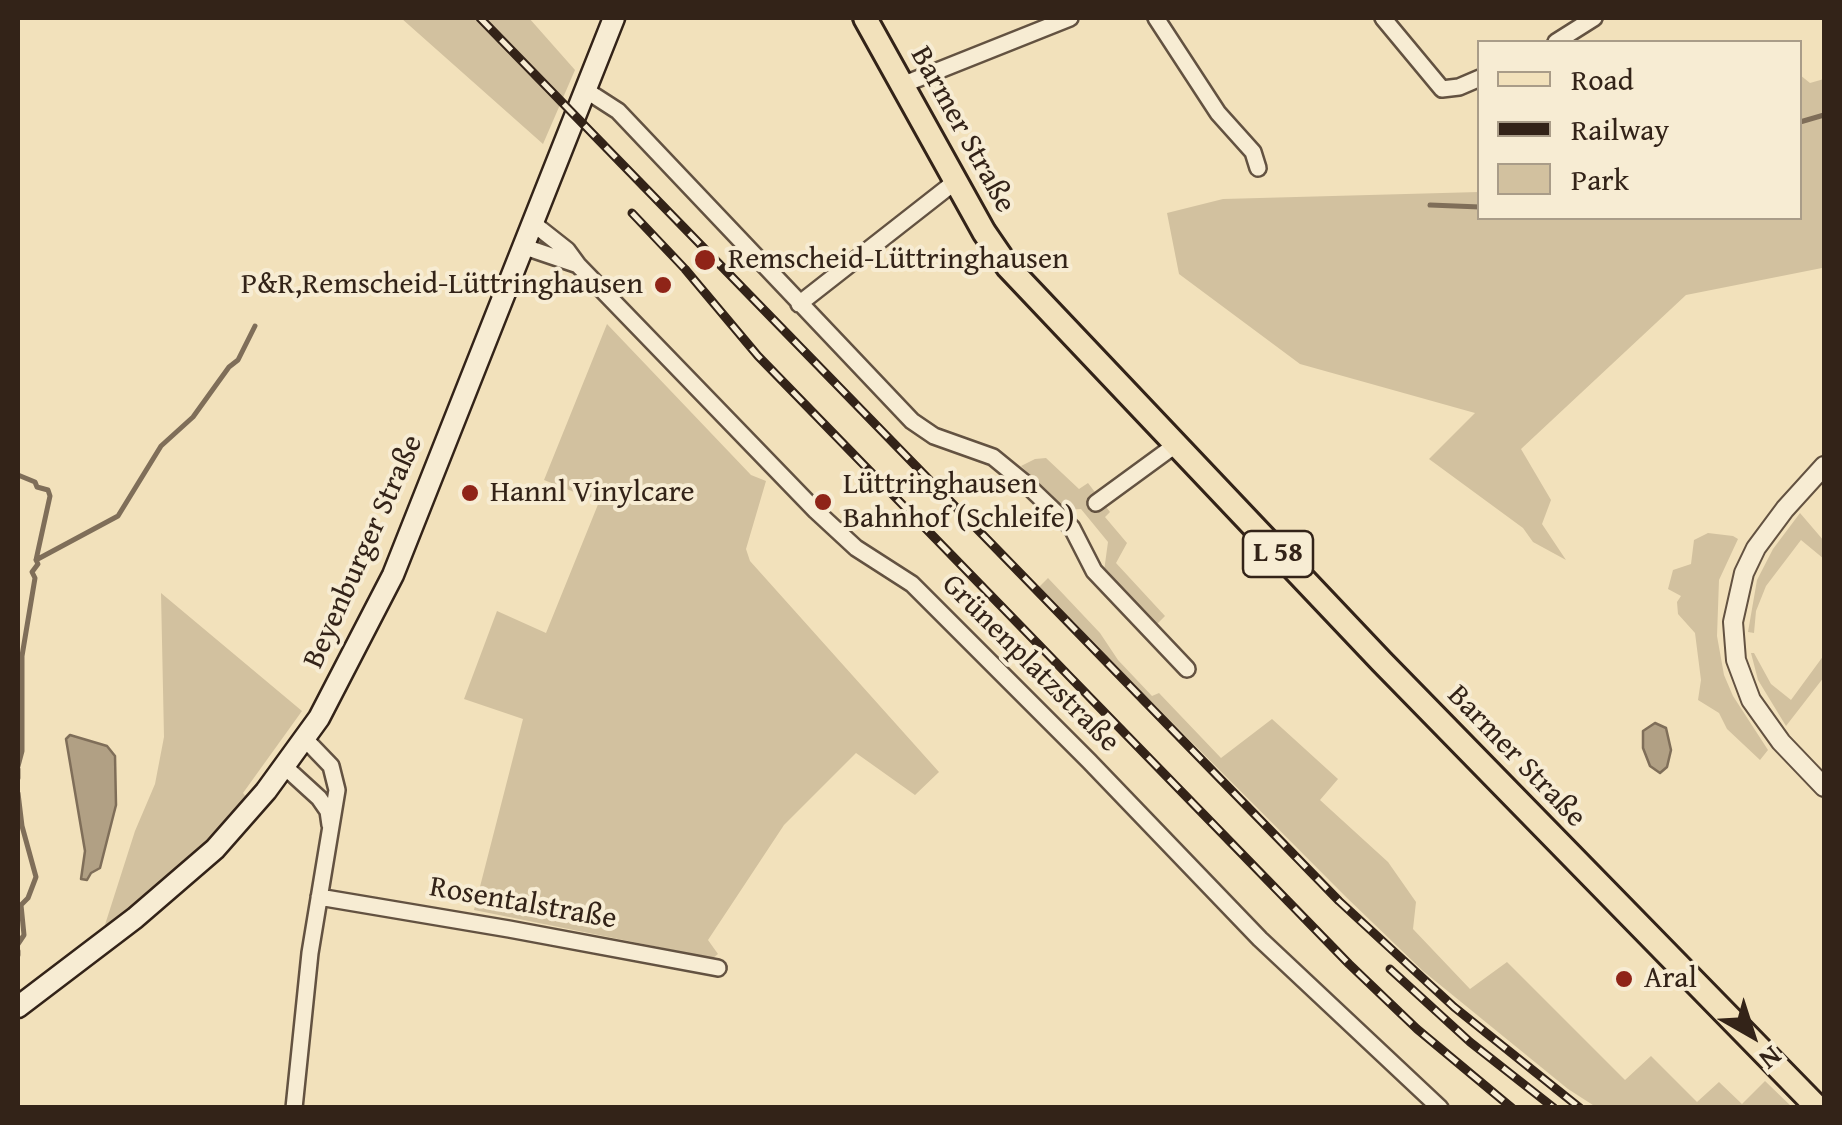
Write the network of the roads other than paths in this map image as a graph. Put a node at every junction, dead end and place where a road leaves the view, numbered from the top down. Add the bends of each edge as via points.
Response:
1 (614, 18) edge
2 (865, 18) edge
3 (1070, 18) edge
4 (1156, 18) edge
5 (1383, 18) edge
6 (1594, 18) edge
7 (1559, 40) edge
8 (1477, 79) edge
9 (902, 85) junction
10 (586, 91) junction
11 (1258, 168) dead end
12 (956, 181) junction
13 (534, 224) junction
14 (524, 247) junction
15 (578, 265) junction
16 (798, 304) junction
17 (1174, 446) junction
18 (1824, 466) edge
19 (1096, 503) dead end
20 (1187, 670) dead end
21 (305, 739) junction
22 (285, 767) junction
23 (1824, 787) edge
24 (331, 832) junction
25 (318, 897) junction
26 (718, 968) dead end
27 (18, 1007) edge
28 (294, 1108) edge
29 (1440, 1108) edge
30 (1818, 1108) edge

1 - 10 main road, Beyenburger Straße
2 - 9 main road, Barmer Straße / L 58
3 - 9 street
4 - 11 street
5 - 8 street via 1442,89
6 - 7 street
9 - 12 main road, Barmer Straße / L 58
10 - 13 main road, Beyenburger Straße
10 - 16 street via 619,113
12 - 16 street
12 - 17 main road, Barmer Straße / L 58 via 1008,267
13 - 14 main road, Beyenburger Straße
13 - 15 street, Grünenplatzstraße
14 - 15 street, Grünenplatzstraße
14 - 21 main road, Beyenburger Straße via 393,575
15 - 29 street, Grünenplatzstraße via 816,512 912,584 1260,939
16 - 20 street via 912,420 1008,466 1072,528 1094,571
17 - 19 street
17 - 30 main road, Barmer Straße / L 58
18 - 23 street via 1756,548 1733,622 1736,660 1751,700
21 - 22 main road, Beyenburger Straße
21 - 24 street via 336,777
22 - 24 street via 320,798
22 - 27 main road, Beyenburger Straße via 189,874
24 - 25 street
25 - 26 street, Rosentalstraße
25 - 28 street

